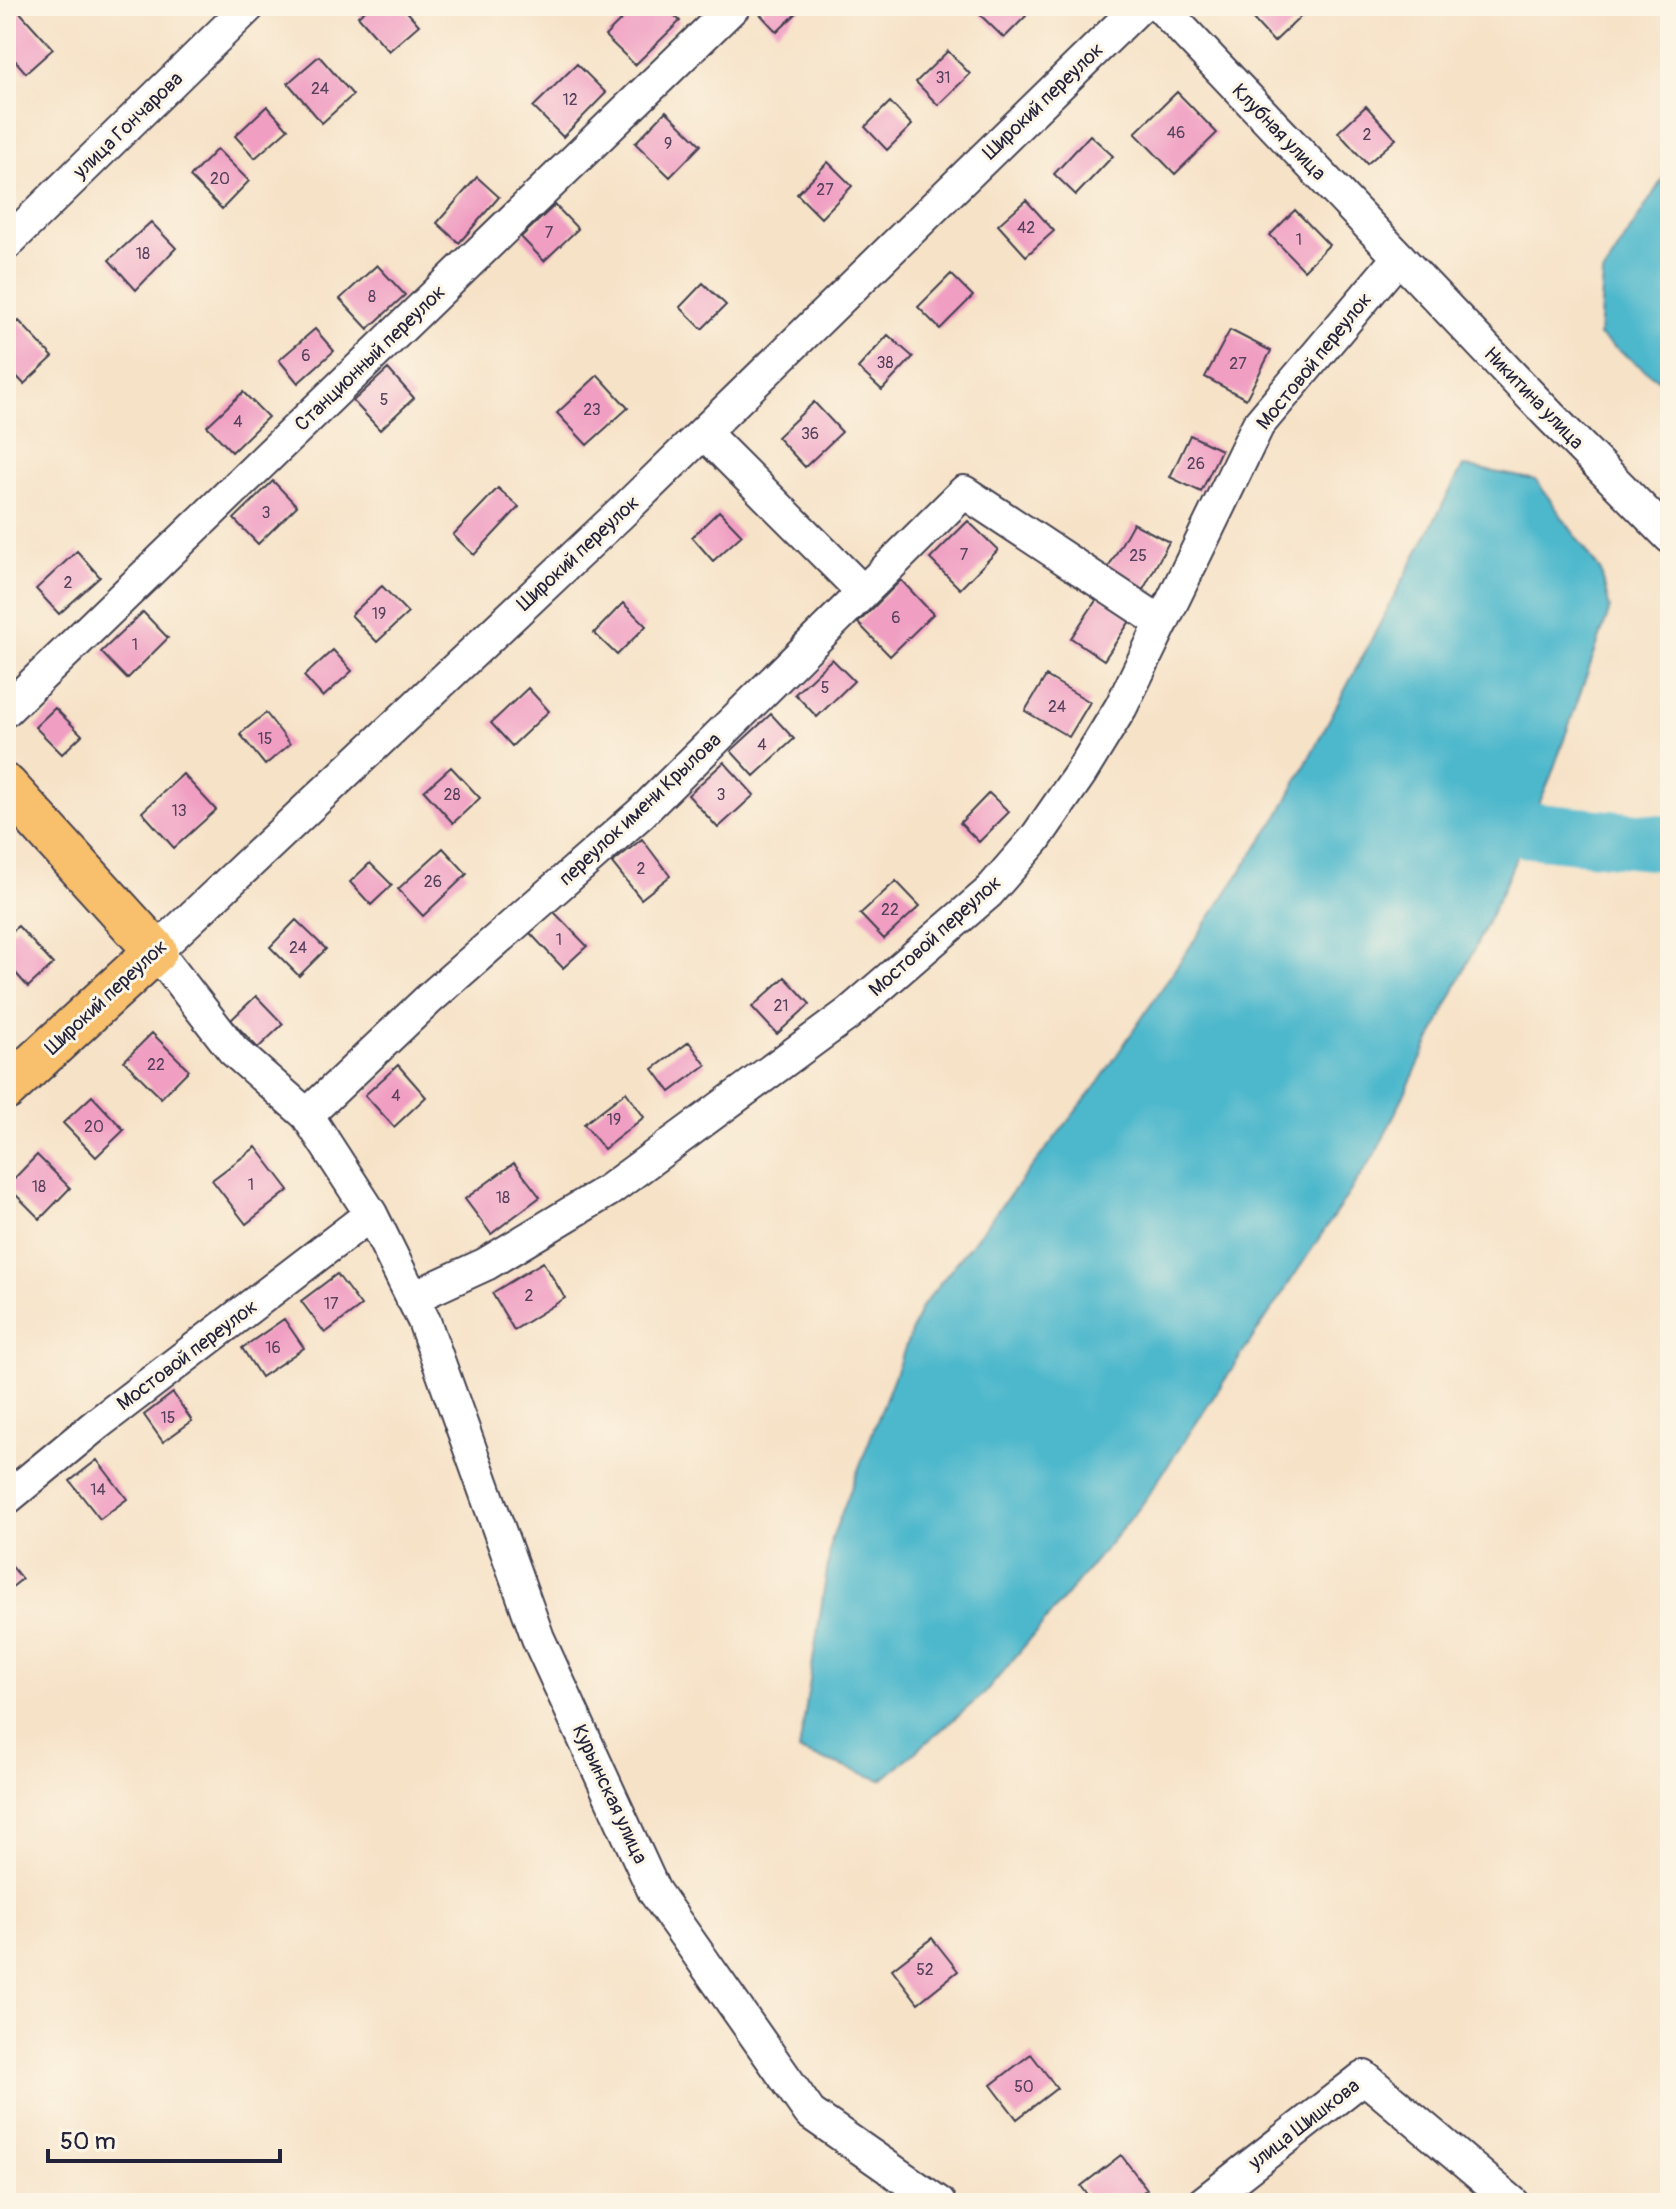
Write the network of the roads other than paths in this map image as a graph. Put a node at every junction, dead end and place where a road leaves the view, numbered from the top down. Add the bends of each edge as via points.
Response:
1 (249, 6) edge
2 (734, 6) edge
3 (1140, 6) edge
4 (1160, 6) edge
5 (6, 244) edge
6 (1399, 257) junction
7 (704, 433) junction
8 (1670, 537) edge
9 (863, 592) junction
10 (1162, 623) junction
11 (6, 710) edge
12 (6, 786) edge
13 (156, 951) junction
14 (6, 1089) edge
15 (307, 1115) junction
16 (371, 1214) junction
17 (412, 1298) junction
18 (6, 1499) edge
19 (939, 2203) edge
20 (1203, 2203) edge
21 (1513, 2203) edge

1 - 5 street, улица Гончарова
2 - 11 street, Станционный переулок
3 - 7 street, Широкий переулок
4 - 6 street, Клубная улица
6 - 8 street, Никитина улица
6 - 10 street, Мостовой переулок via 1258,425
7 - 9 street
7 - 13 street, Широкий переулок
9 - 10 street, переулок имени Крылова via 964,492
9 - 15 street, переулок имени Крылова via 640,814 429,999
10 - 17 street, Мостовой переулок via 1121,707 1080,774 1035,839 988,893 848,1014 609,1190 486,1264
12 - 13 main road
13 - 14 main road, Широкий переулок
13 - 15 street, Курьинская улица via 233,1050
15 - 16 street, Курьинская улица
16 - 17 street, Курьинская улица
16 - 18 street, Мостовой переулок
17 - 19 street, Курьинская улица via 538,1638 654,1891 810,2113
20 - 21 street, улица Шишкова via 1364,2077

